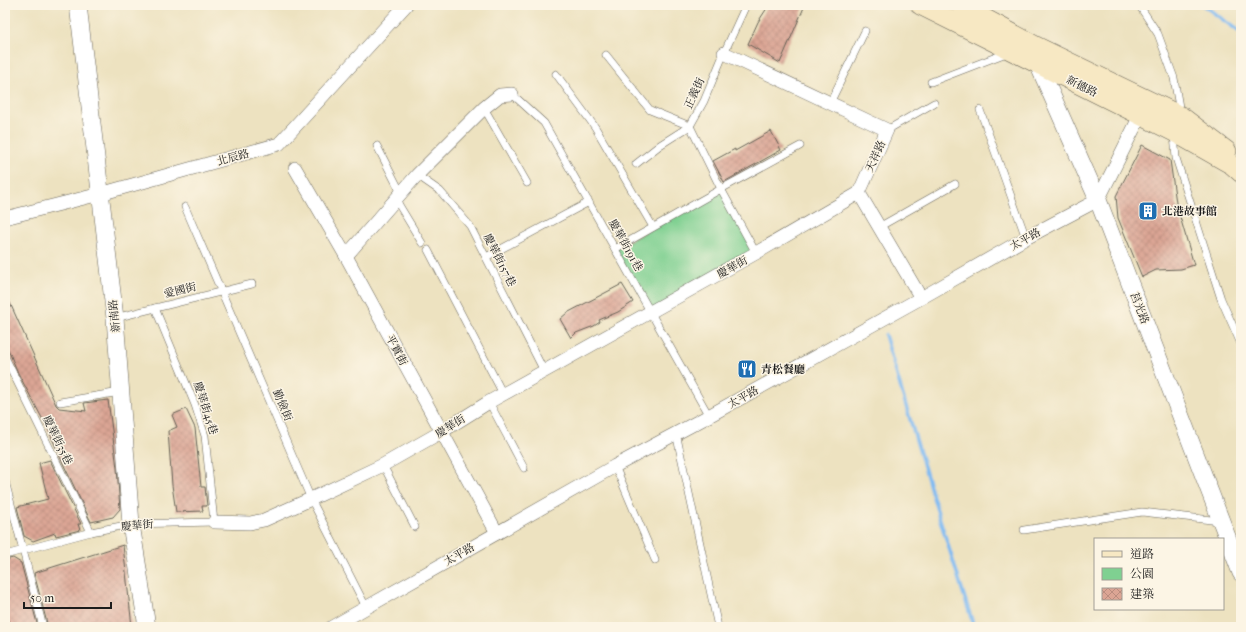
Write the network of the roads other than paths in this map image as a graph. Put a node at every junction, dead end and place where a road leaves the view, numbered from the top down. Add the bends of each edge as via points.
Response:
1 (78, 5) edge
2 (406, 5) edge
3 (746, 5) edge
4 (920, 5) edge
5 (1139, 5) edge
6 (966, 13) edge
7 (865, 31) dead end
8 (1012, 51) junction
9 (724, 53) junction
10 (606, 55) dead end
11 (1037, 55) junction
12 (556, 74) dead end
13 (931, 82) dead end
14 (512, 94) joint
15 (830, 103) junction
16 (934, 103) dead end
17 (1144, 107) junction
18 (484, 108) junction
19 (980, 110) dead end
20 (1177, 124) junction
21 (690, 126) junction
22 (887, 130) junction
23 (377, 146) dead end
24 (800, 146) dead end
25 (1241, 161) edge
26 (636, 164) dead end
27 (295, 168) dead end
28 (1241, 173) edge
29 (417, 175) junction
30 (527, 183) dead end
31 (955, 184) dead end
32 (721, 189) junction
33 (859, 193) junction
34 (100, 194) junction
35 (398, 196) junction
36 (1098, 200) junction
37 (590, 202) junction
38 (186, 207) dead end
39 (5, 218) edge
40 (653, 227) junction
41 (879, 227) junction
42 (1026, 238) junction
43 (422, 243) dead end
44 (615, 249) junction
45 (428, 250) dead end
46 (756, 253) junction
47 (346, 256) junction
48 (486, 257) junction
49 (252, 284) dead end
50 (222, 291) junction
51 (921, 298) junction
52 (155, 308) junction
53 (650, 312) junction
54 (115, 318) junction
55 (1241, 344) edge
56 (5, 357) edge
57 (544, 371) junction
58 (120, 392) junction
59 (503, 394) junction
60 (60, 402) dead end
61 (489, 402) junction
62 (709, 416) junction
63 (441, 432) junction
64 (676, 433) junction
65 (382, 465) junction
66 (615, 466) junction
67 (524, 468) dead end
68 (5, 481) edge
69 (311, 499) junction
70 (1221, 521) junction
71 (214, 522) junction
72 (131, 524) junction
73 (415, 527) dead end
74 (1024, 530) dead end
75 (91, 532) junction
76 (497, 533) junction
77 (24, 551) junction
78 (5, 555) edge
79 (655, 560) dead end
80 (1241, 573) edge
81 (366, 607) junction
82 (43, 627) edge
83 (147, 627) edge
84 (332, 627) edge
85 (718, 627) edge

1 - 34 street, 新南路
2 - 34 street, 北辰路 via 279,144
3 - 9 lane, 正義街
4 - 6 main road, 新德路
5 - 20 lane via 1158,34 1174,78
6 - 8 main road, 新德路
6 - 11 main road, 新德路
7 - 15 lane
8 - 11 main road, 新德路
8 - 13 lane
9 - 15 street, 天祥路
9 - 21 lane, 正義街 via 704,101
10 - 21 lane via 650,110
11 - 17 main road, 新德路
11 - 36 street, 莒光路
12 - 40 lane via 595,127
14 - 18 street via 500,95
14 - 37 lane, 慶華街191巷 via 544,123
15 - 22 street, 天祥路
16 - 22 lane
17 - 20 main road, 新德路
17 - 36 street
18 - 29 street
18 - 30 lane
19 - 42 lane
20 - 25 main road, 新德路
20 - 28 main road, 新德路
20 - 55 lane via 1176,158 1221,299
21 - 26 lane
21 - 32 lane, 正義街
22 - 33 street, 天祥路
23 - 35 lane
24 - 32 lane
27 - 47 street, 平實街
29 - 35 street
29 - 48 lane, 慶華街157巷 via 440,191 470,226
31 - 41 lane
32 - 40 lane
32 - 46 lane, 正義街
33 - 41 street
33 - 46 street, 慶華街
34 - 39 street, 北辰路
34 - 54 street, 新南路
35 - 43 lane
35 - 47 street
36 - 42 street, 太平路
36 - 70 street, 莒光路
37 - 44 lane, 慶華街191巷
37 - 48 lane
38 - 50 lane, 勤儉街
40 - 44 lane
41 - 51 street
42 - 51 street, 太平路
44 - 53 lane, 慶華街191巷
45 - 59 lane
46 - 53 street, 慶華街
47 - 63 street, 平實街
48 - 57 lane, 慶華街157巷
49 - 50 lane, 愛國街
50 - 52 lane, 愛國街
50 - 69 lane, 勤儉街
51 - 62 street, 太平路
52 - 54 lane, 愛國街
52 - 71 lane, 慶華街45巷 via 196,405 205,436
53 - 57 street, 慶華街
53 - 62 lane, 慶華街191巷
54 - 58 street, 新南路
56 - 75 lane, 慶華街35巷
57 - 59 street, 慶華街
58 - 60 lane
58 - 72 street, 新南路
59 - 61 street, 慶華街
61 - 63 street, 慶華街
61 - 67 lane
62 - 64 street, 太平路
63 - 65 street, 慶華街
63 - 76 street, 平實街
64 - 66 street, 太平路
64 - 85 lane
65 - 69 street, 慶華街
65 - 73 lane
66 - 76 street, 太平路
66 - 79 lane
68 - 77 lane
69 - 71 street, 慶華街 via 264,520 250,523
69 - 81 lane, 勤儉街
70 - 74 lane via 1142,512
70 - 80 street, 莒光路
71 - 72 lane, 慶華街
72 - 75 lane, 慶華街
72 - 83 street, 新南路
75 - 77 lane, 慶華街
76 - 81 street, 太平路
77 - 78 lane, 慶華街
77 - 82 lane
81 - 84 street, 太平路

